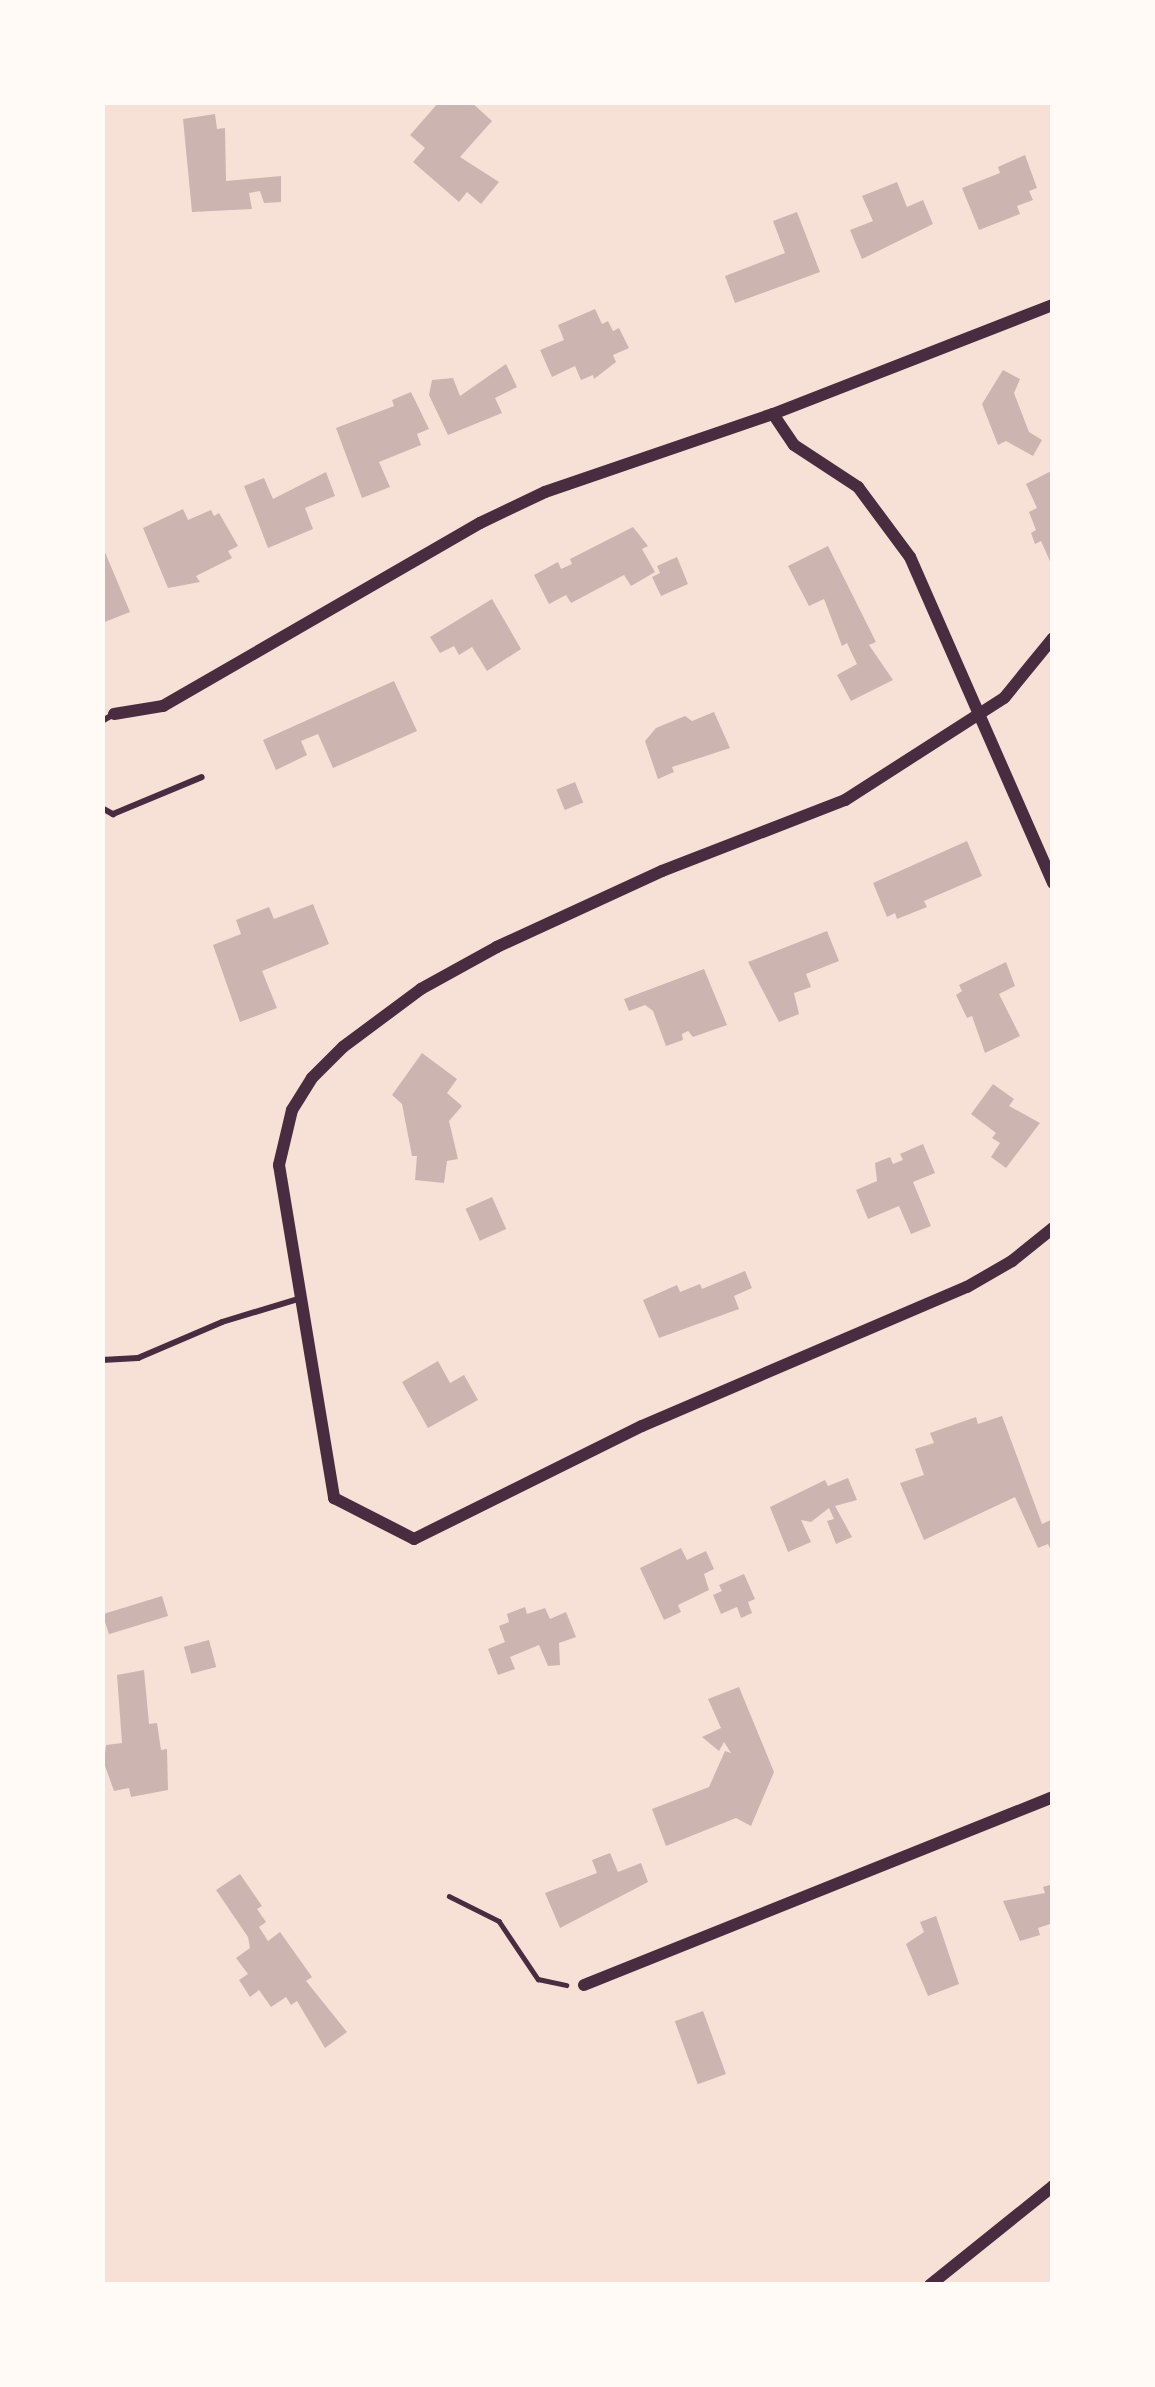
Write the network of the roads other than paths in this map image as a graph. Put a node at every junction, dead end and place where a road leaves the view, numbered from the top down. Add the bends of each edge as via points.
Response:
1 (1053, 304) edge
2 (773, 414) junction
3 (1053, 638) edge
4 (981, 713) junction
5 (108, 717) edge
6 (202, 777) dead end
7 (102, 808) edge
8 (1053, 883) edge
9 (1053, 1228) edge
10 (298, 1299) junction
11 (102, 1360) edge
12 (1053, 1797) edge
13 (584, 1985) road end
14 (1053, 2186) edge
15 (930, 2285) edge

1 - 2 street
2 - 4 street via 794,445 879,510 910,557
2 - 5 street via 529,500 163,706
3 - 4 street via 1004,698
4 - 8 street
4 - 10 street via 845,800 497,947 343,1047 312,1078 282,1142 280,1196
6 - 7 lane via 113,814
9 - 10 street via 967,1287 642,1426 414,1539 334,1498
10 - 11 lane via 138,1358
12 - 13 street
14 - 15 street

